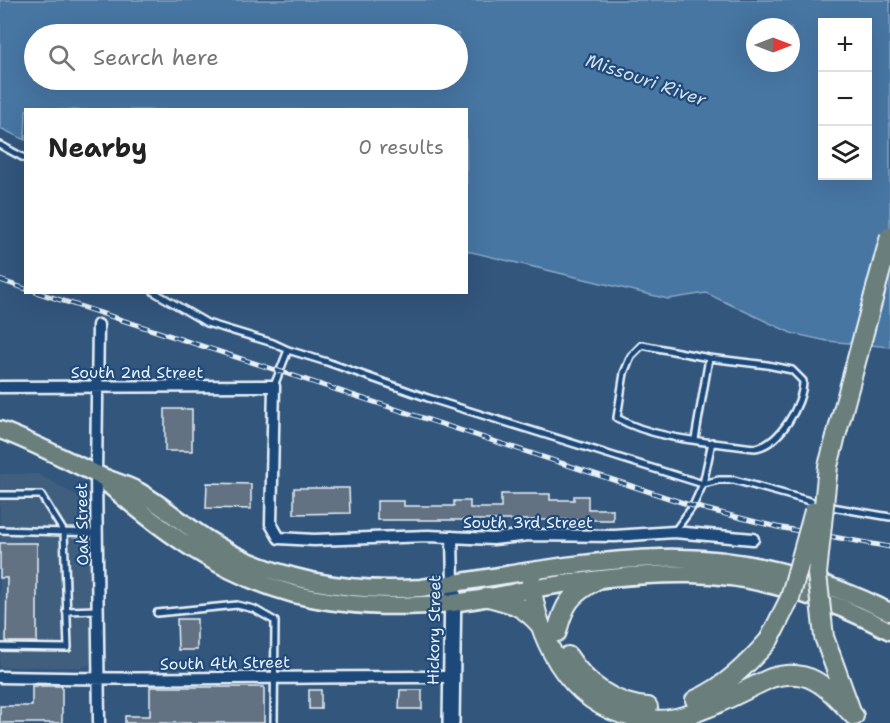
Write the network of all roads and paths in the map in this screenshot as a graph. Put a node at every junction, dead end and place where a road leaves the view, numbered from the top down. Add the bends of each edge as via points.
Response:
1 (0, 145) edge
2 (24, 158) edge
3 (890, 236) edge
4 (157, 294) edge
5 (98, 325) dead end
6 (288, 350) junction
7 (709, 358) junction
8 (274, 386) junction
9 (0, 387) edge
10 (97, 387) junction
11 (0, 430) edge
12 (695, 439) junction
13 (712, 442) junction
14 (828, 466) junction
15 (96, 474) junction
16 (703, 484) junction
17 (0, 495) edge
18 (890, 517) edge
19 (0, 530) edge
20 (64, 532) junction
21 (674, 532) junction
22 (98, 533) junction
23 (452, 537) junction
24 (753, 539) dead end
25 (595, 581) junction
26 (533, 583) junction
27 (453, 584) junction
28 (488, 597) junction
29 (453, 603) junction
30 (98, 610) junction
31 (66, 611) junction
32 (890, 612) edge
33 (158, 613) dead end
34 (549, 629) junction
35 (890, 631) edge
36 (0, 647) edge
37 (0, 677) edge
38 (274, 677) junction
39 (451, 677) junction
40 (99, 680) junction
41 (856, 720) edge
42 (99, 723) edge
43 (274, 723) edge
44 (451, 723) edge

1 - 2 lane
3 - 14 highway, bridge
4 - 6 lane via 207,323
5 - 10 street, Oak Street
6 - 8 lane
6 - 16 lane
7 - 12 lane
7 - 12 lane via 642,345 631,356 624,373 617,410 617,418 628,424
7 - 13 lane via 792,370 803,381 795,409 784,428 764,447
8 - 10 street, South 2nd Street
8 - 23 street, South 3rd Street via 271,524 279,538
9 - 10 street, South 2nd Street
10 - 15 street, Oak Street
11 - 15 main road
12 - 13 lane
13 - 16 lane
14 - 34 highway, bridge via 790,598 769,640 710,694 661,709 614,699 577,669
14 - 41 highway, bridge via 818,574 824,637
15 - 22 street, Oak Street
15 - 27 main road via 139,492 211,542 281,573 355,589
15 - 29 main road via 185,546 262,583 338,602 385,606
16 - 18 lane via 734,480 838,509
16 - 21 lane
17 - 20 lane via 41,495
19 - 20 lane
20 - 22 lane
20 - 31 lane
21 - 23 street, South 3rd Street
21 - 24 street, South 3rd Street
22 - 30 street, Oak Street
23 - 27 street, Hickory Street
25 - 26 main road
25 - 34 highway via 578,590
25 - 35 main road via 693,574 748,581 809,596
26 - 27 main road
26 - 28 main road
26 - 32 main road via 614,561 702,559 779,571 831,587
26 - 34 highway
27 - 29 street, Hickory Street
28 - 29 main road
28 - 34 highway via 516,604
29 - 39 street, Hickory Street
30 - 31 lane
30 - 40 street, Oak Street
31 - 36 lane via 68,648
33 - 38 lane via 237,605 267,615 275,621
34 - 41 highway via 560,667 595,703 620,714 668,720 689,715 784,674 810,677 821,683
37 - 40 street, South 4th Street
38 - 39 street, South 4th Street
38 - 40 street, South 4th Street
38 - 43 lane
39 - 44 street, Hickory Street
40 - 42 street, Oak Street

